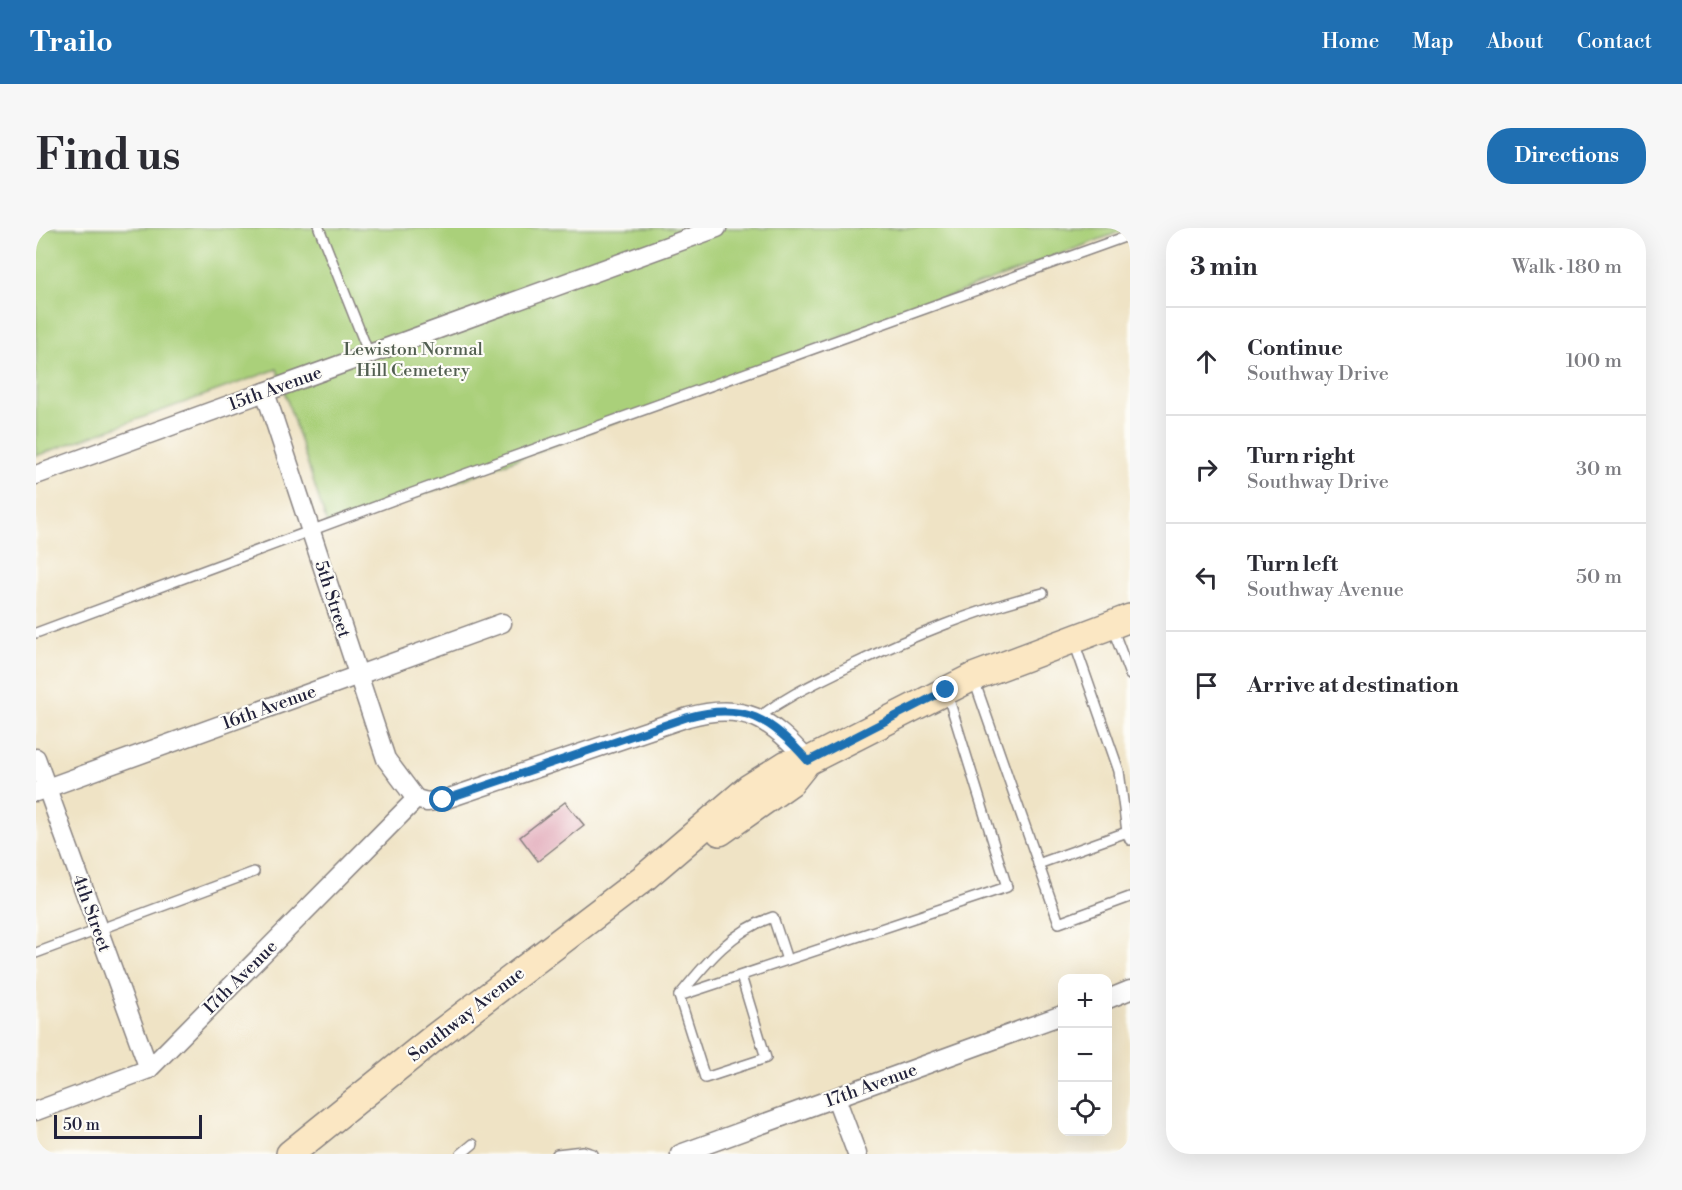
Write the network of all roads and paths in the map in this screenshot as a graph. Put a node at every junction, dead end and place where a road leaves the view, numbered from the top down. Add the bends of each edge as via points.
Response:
1 (319, 228) edge
2 (717, 228) edge
3 (1130, 235) edge
4 (369, 354) junction
5 (266, 392) junction
6 (36, 475) edge
7 (311, 532) junction
8 (1043, 593) dead end
9 (1121, 621) edge
10 (502, 622) dead end
11 (36, 633) edge
12 (1073, 639) junction
13 (357, 674) junction
14 (1130, 675) edge
15 (973, 677) junction
16 (946, 690) junction
17 (759, 717) junction
18 (36, 758) edge
19 (808, 761) junction
20 (41, 790) edge
21 (416, 799) junction
22 (1129, 836) edge
23 (1038, 864) junction
24 (254, 872) dead end
25 (1130, 897) edge
26 (99, 931) junction
27 (36, 953) edge
28 (787, 960) junction
29 (741, 976) junction
30 (1130, 990) edge
31 (679, 996) junction
32 (1112, 997) edge
33 (1058, 1016) edge
34 (149, 1069) junction
35 (836, 1098) junction
36 (36, 1111) edge
37 (473, 1144) dead end
38 (290, 1154) edge
39 (460, 1154) edge
40 (557, 1154) edge
41 (593, 1154) edge
42 (680, 1154) edge
43 (857, 1154) edge

1 - 4 lane
2 - 4 street, 15th Avenue
3 - 7 lane
4 - 5 street, 15th Avenue
5 - 6 street, 15th Avenue
5 - 7 street, 5th Street
7 - 11 lane
7 - 13 street, 5th Street
8 - 17 lane via 909,637 787,696
9 - 12 main road, Southway Avenue
9 - 14 lane
10 - 13 street, 16th Avenue
12 - 15 main road, Southway Avenue
12 - 22 lane via 1119,771
13 - 20 street, 16th Avenue
13 - 21 street, 5th Street via 386,759
15 - 16 main road, Southway Avenue
15 - 23 lane
16 - 19 main road, Southway Avenue
16 - 28 lane via 1007,887
17 - 19 street via 788,739
17 - 21 street via 741,711 704,713 443,800
18 - 20 street, 4th Street
19 - 38 main road, Southway Avenue via 791,782 736,822 645,877 435,1037
20 - 26 street, 4th Street
21 - 34 street, 17th Avenue
22 - 23 lane
23 - 25 lane via 1059,923
24 - 26 lane
26 - 27 lane
26 - 34 street, 4th Street
28 - 29 lane
28 - 31 lane via 773,917 739,933 711,956
29 - 31 lane
29 - 31 lane via 766,1058 705,1078
30 - 32 street
33 - 35 street, 17th Avenue
34 - 36 street, 17th Avenue
35 - 42 street, 17th Avenue
35 - 43 street
37 - 39 lane
40 - 41 lane

